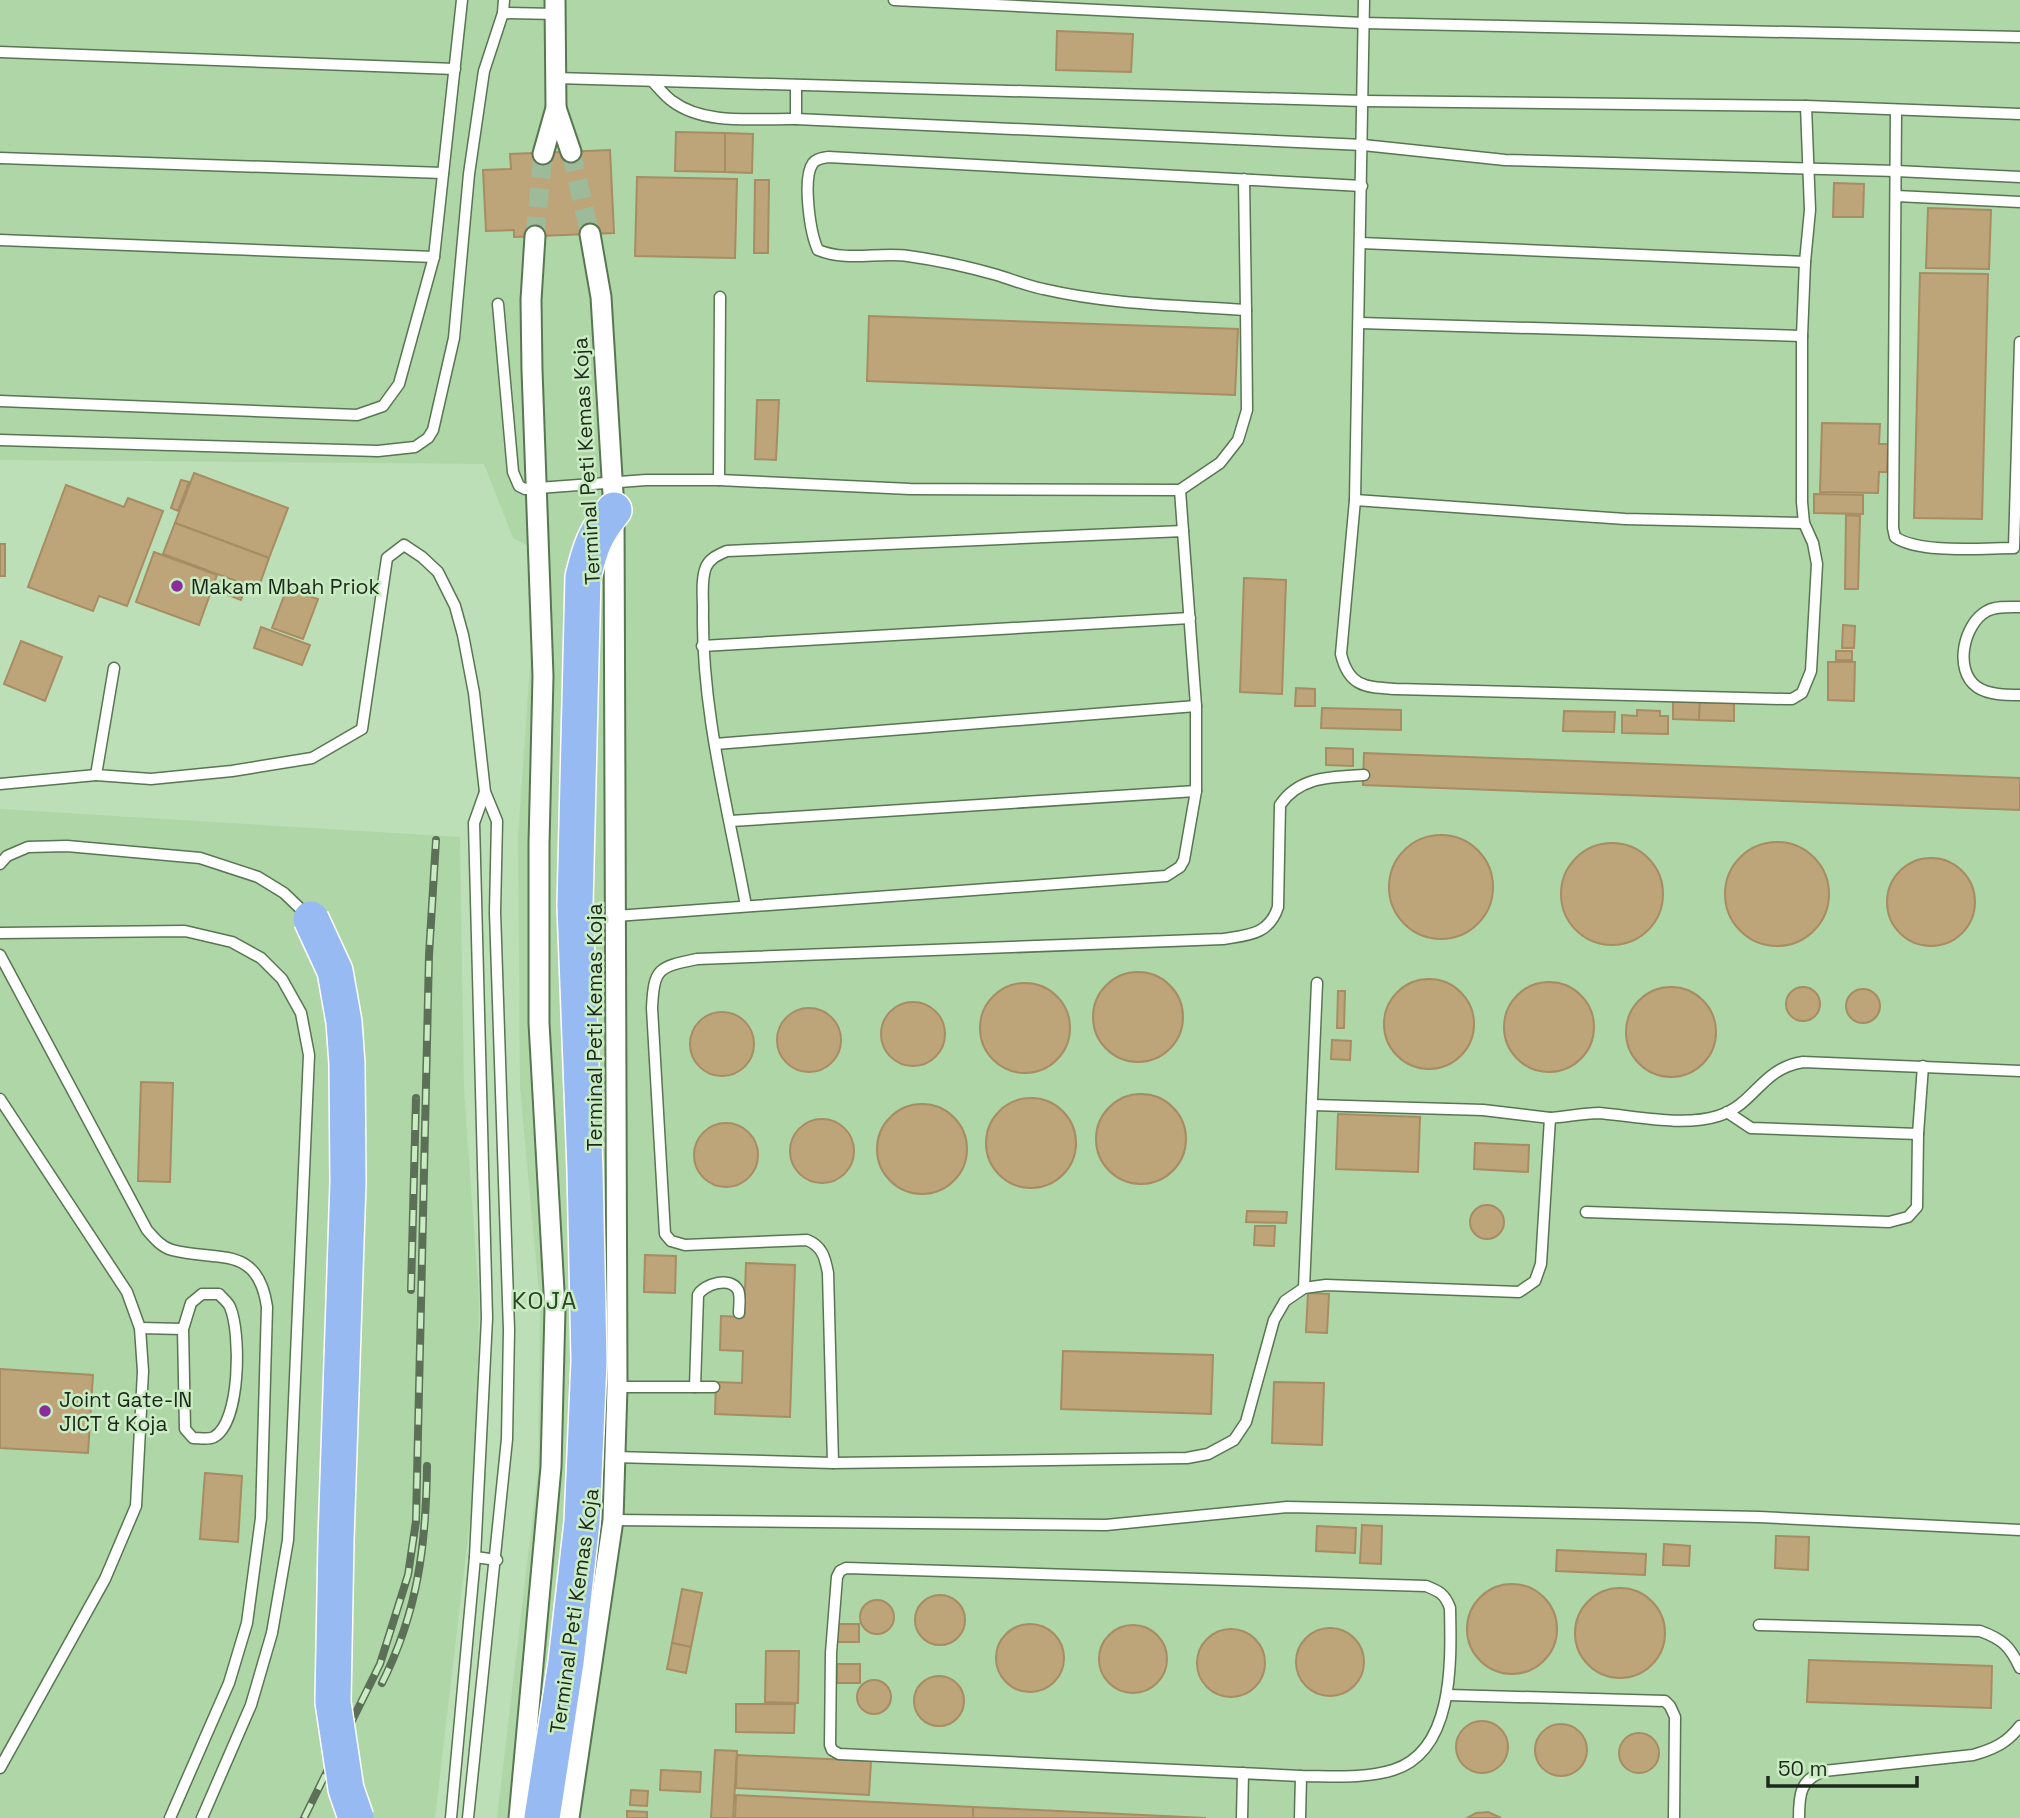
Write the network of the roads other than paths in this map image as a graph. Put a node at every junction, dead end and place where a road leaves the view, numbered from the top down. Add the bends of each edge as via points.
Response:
1 (462, 0) edge
2 (504, 0) edge
3 (894, 0) edge
4 (1364, 0) edge
5 (556, 7) edge
6 (503, 13) junction
7 (1363, 23) junction
8 (2020, 37) edge
9 (0, 52) edge
10 (455, 69) junction
11 (556, 78) junction
12 (652, 81) junction
13 (796, 85) junction
14 (1363, 101) junction
15 (1806, 106) junction
16 (556, 108) junction
17 (1896, 110) junction
18 (2020, 114) edge
19 (796, 119) junction
20 (1363, 145) junction
21 (571, 152) tunnel mouth
22 (543, 154) tunnel mouth
23 (0, 159) edge
24 (1809, 169) junction
25 (1896, 171) junction
26 (443, 173) junction
27 (2020, 177) edge
28 (1244, 179) junction
29 (1362, 186) junction
30 (1896, 196) junction
31 (2020, 201) edge
32 (590, 234) tunnel mouth
33 (535, 236) tunnel mouth
34 (0, 240) edge
35 (1361, 243) junction
36 (434, 257) junction
37 (1805, 262) junction
38 (720, 296) dead end
39 (498, 304) dead end
40 (1246, 310) junction
41 (1360, 323) junction
42 (1802, 336) junction
43 (2020, 342) edge
44 (0, 401) edge
45 (0, 440) edge
46 (719, 480) junction
47 (536, 488) junction
48 (1180, 491) junction
49 (614, 496) junction
50 (1355, 500) junction
51 (1804, 523) junction
52 (1183, 531) junction
53 (2017, 548) edge
54 (2020, 607) edge
55 (1190, 618) junction
56 (702, 646) junction
57 (114, 668) dead end
58 (2020, 695) edge
59 (1196, 706) junction
60 (715, 744) junction
61 (96, 775) junction
62 (1364, 775) dead end
63 (0, 784) edge
64 (1196, 791) junction
65 (485, 792) junction
66 (731, 821) junction
67 (0, 864) edge
68 (746, 906) junction
69 (616, 916) junction
70 (311, 919) joint
71 (0, 933) edge
72 (0, 955) edge
73 (1317, 983) dead end
74 (1923, 1066) junction
75 (2020, 1071) edge
76 (0, 1099) edge
77 (1313, 1105) junction
78 (1727, 1112) junction
79 (1550, 1118) junction
80 (482, 1133) junction
81 (501, 1133) junction
82 (1918, 1133) junction
83 (1586, 1212) dead end
84 (1304, 1288) junction
85 (739, 1313) dead end
86 (140, 1328) junction
87 (183, 1329) junction
88 (617, 1387) junction
89 (695, 1387) junction
90 (714, 1387) dead end
91 (614, 1457) junction
92 (833, 1463) junction
93 (613, 1520) junction
94 (2020, 1530) edge
95 (475, 1557) junction
96 (496, 1560) junction
97 (1759, 1625) dead end
98 (2020, 1668) edge
99 (1448, 1695) junction
100 (2020, 1726) edge
101 (0, 1768) edge
102 (1243, 1773) junction
103 (1301, 1776) junction
104 (170, 1818) edge
105 (202, 1818) edge
106 (356, 1818) edge
107 (451, 1818) edge
108 (468, 1818) edge
109 (519, 1818) edge
110 (542, 1818) edge
111 (569, 1818) edge
112 (1242, 1818) edge
113 (1300, 1818) edge
114 (1674, 1818) edge
115 (1799, 1818) edge

1 - 10 lane
2 - 6 lane
3 - 7 lane
4 - 7 lane
5 - 6 lane
5 - 11 street
6 - 45 lane via 484,71 454,338 433,430 423,443 378,451
7 - 8 lane
7 - 14 lane
9 - 10 lane
10 - 26 lane
11 - 12 lane
11 - 16 street
12 - 13 lane
12 - 19 lane via 671,101 693,112 725,118
13 - 14 lane
13 - 19 lane
14 - 15 lane
14 - 20 lane
15 - 17 lane
15 - 24 lane
16 - 21 street
16 - 22 street
17 - 18 lane
17 - 25 lane
19 - 20 lane
20 - 24 lane via 1505,160
20 - 29 lane
23 - 26 lane
24 - 25 lane
24 - 37 lane
25 - 27 lane
25 - 30 lane
26 - 36 lane
28 - 29 lane
28 - 40 lane
28 - 40 lane via 828,157 811,166 808,219 818,250 827,254 906,256 1107,301
29 - 35 lane
30 - 31 lane
30 - 53 lane via 1895,537 1923,547
32 - 49 street, Terminal Peti Kemas Koja via 601,297
33 - 47 street, Terminal Peti Kemas Koja via 531,300
34 - 36 lane
35 - 37 lane
35 - 41 lane
36 - 44 lane via 399,384 383,405 357,415
37 - 42 lane
38 - 46 lane
39 - 47 lane via 513,472 519,486
40 - 48 lane via 1247,410 1238,440 1220,463
41 - 42 lane
41 - 50 lane
42 - 51 lane
43 - 53 lane
46 - 48 lane via 910,489
46 - 49 lane
47 - 49 lane
47 - 109 street, Terminal Peti Kemas Koja via 543,676 539,1023 555,1309 551,1467
48 - 52 lane
49 - 69 street, Terminal Peti Kemas Koja
49 - 110 highway via 589,550 583,577 575,906 589,1361 582,1522
50 - 51 lane via 1625,519
50 - 51 lane via 1341,654 1345,669 1362,685 1396,689 1793,699 1806,688 1811,671 1816,564
52 - 55 lane
52 - 56 lane via 727,551 705,568
54 - 58 lane via 1989,610 1975,620 1966,636 1964,661 1976,686
55 - 56 lane
55 - 59 lane
56 - 60 lane
57 - 61 lane
59 - 60 lane
59 - 64 lane
60 - 66 lane
61 - 63 lane
61 - 65 lane via 151,779 312,758 362,729 387,558 404,545 438,572 455,606 474,693
62 - 92 lane via 1324,777 1288,793 1280,805 1278,907 1265,928 1250,935 697,959 668,965 658,973 652,1008 665,1234 671,1241 685,1244 807,1240 816,1244 828,1272
64 - 66 lane
64 - 68 lane via 1184,860 1166,876
65 - 80 lane via 474,823
65 - 81 lane via 496,821
66 - 68 lane
67 - 70 lane via 28,847 200,858 258,877 284,893
68 - 69 lane
69 - 88 street, Terminal Peti Kemas Koja
70 - 106 highway, bridge via 335,971 347,1064 348,1182 333,1702 346,1789
71 - 105 lane via 185,931 232,942 261,958 282,979 301,1013 309,1055 288,1540 272,1633 251,1705
72 - 104 lane via 147,1230 170,1250 228,1257 246,1264 257,1273 265,1290 261,1518 247,1623 229,1683
73 - 77 lane
74 - 75 lane
74 - 78 lane via 1788,1064
74 - 82 lane
76 - 86 lane via 127,1292
77 - 79 lane via 1483,1110
77 - 84 lane
78 - 79 lane via 1699,1119 1595,1113
78 - 82 lane via 1751,1128
79 - 84 lane via 1541,1264 1528,1288 1519,1292
80 - 81 lane
80 - 95 lane via 487,1318
81 - 96 lane via 509,1330 507,1439
82 - 83 lane via 1917,1207 1908,1217 1889,1222
84 - 92 lane via 1285,1301 1274,1320 1246,1422 1234,1440 1208,1454
85 - 89 lane via 737,1288 732,1284 702,1287 698,1294
86 - 87 lane
86 - 101 lane via 143,1371 136,1506 105,1579
87 - 87 lane via 185,1429 193,1438 212,1438 221,1431 233,1405 237,1382 230,1306 219,1294 202,1294 191,1303
88 - 89 lane
88 - 91 street, Terminal Peti Kemas Koja
89 - 90 lane
91 - 92 lane
91 - 93 street, Terminal Peti Kemas Koja
93 - 94 lane via 1106,1525 1287,1507 1759,1517
93 - 111 street, Terminal Peti Kemas Koja
95 - 96 lane
95 - 107 lane
96 - 108 lane
97 - 98 lane via 1980,1631 2013,1652
99 - 102 lane via 1450,1608 1440,1591 1426,1586 846,1567 838,1573 831,1653 830,1745 836,1754
99 - 103 lane via 1430,1739 1409,1762 1367,1776
99 - 114 lane via 1665,1701 1675,1717
100 - 115 lane via 1997,1748 1973,1755 1813,1775 1803,1785
102 - 103 lane
102 - 112 lane
103 - 113 lane

